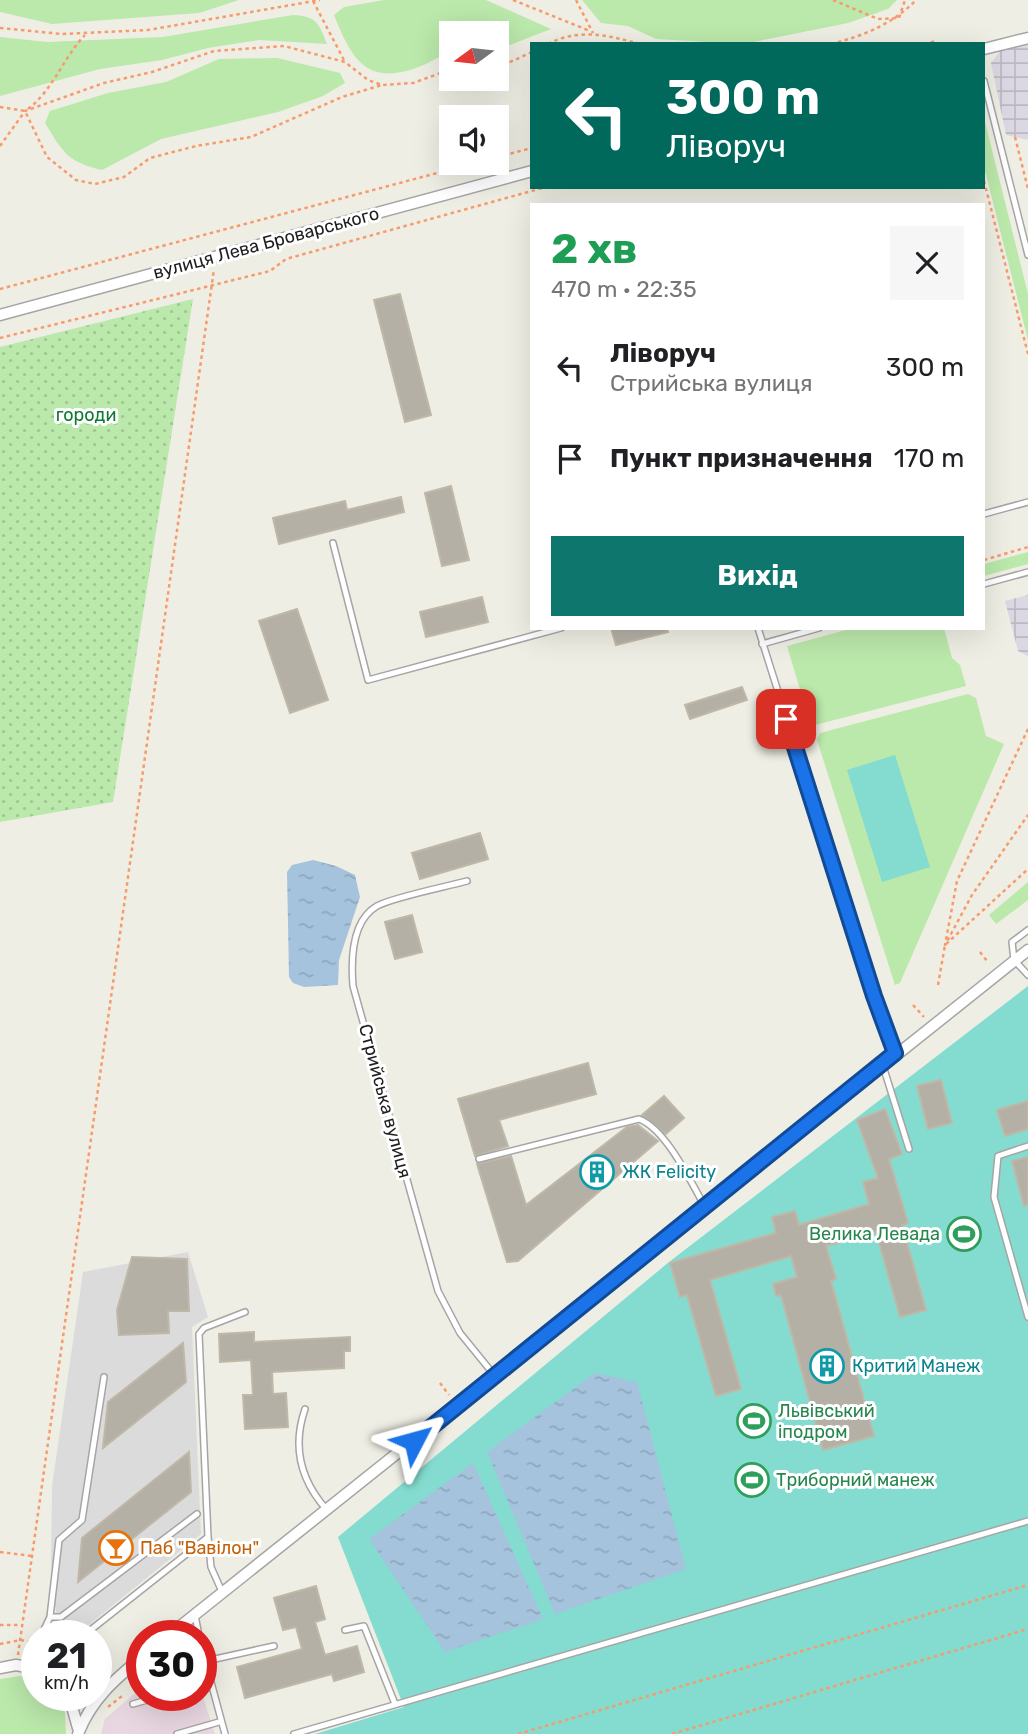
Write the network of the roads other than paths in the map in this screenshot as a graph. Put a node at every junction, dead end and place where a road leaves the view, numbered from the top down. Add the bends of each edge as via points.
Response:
1 (1028, 38) edge
2 (985, 49) edge
3 (985, 85) edge
4 (530, 172) edge
5 (1028, 255) edge
6 (0, 315) edge
7 (1028, 502) edge
8 (985, 514) edge
9 (333, 543) dead end
10 (1028, 572) edge
11 (985, 584) edge
12 (554, 630) edge
13 (758, 630) edge
14 (813, 630) edge
15 (762, 644) junction
16 (467, 881) dead end
17 (1028, 930) edge
18 (1028, 950) edge
19 (1014, 960) junction
20 (1028, 975) edge
21 (895, 1053) junction
22 (883, 1063) junction
23 (1028, 1146) edge
24 (909, 1149) dead end
25 (479, 1158) dead end
26 (705, 1207) junction
27 (246, 1312) dead end
28 (1028, 1317) edge
29 (495, 1376) junction
30 (104, 1377) dead end
31 (305, 1409) dead end
32 (327, 1510) junction
33 (197, 1514) dead end
34 (1028, 1521) edge
35 (208, 1537) junction
36 (223, 1594) junction
37 (195, 1615) junction
38 (50, 1617) junction
39 (49, 1620) edge
40 (103, 1620) edge
41 (189, 1620) edge
42 (196, 1620) edge
43 (345, 1630) dead end
44 (274, 1646) dead end
45 (217, 1659) edge
46 (0, 1668) edge
47 (21, 1668) edge
48 (126, 1670) edge
49 (112, 1680) edge
50 (395, 1704) junction
51 (74, 1711) edge
52 (89, 1711) edge
53 (216, 1711) edge
54 (219, 1722) junction
55 (78, 1734) edge
56 (177, 1734) edge
57 (225, 1734) edge
58 (294, 1734) edge

1 - 2 street
3 - 5 lane
4 - 6 street, вулиця Лева Броварського
7 - 8 lane
9 - 12 lane via 368,680
10 - 11 lane
13 - 15 lane
14 - 15 lane
15 - 21 lane
16 - 29 lane, Стрийська вулиця via 376,906 360,926 350,958 357,999 438,1291 460,1333
17 - 19 lane via 1013,942
18 - 19 street
19 - 20 lane
19 - 21 street
21 - 22 street
22 - 24 lane
22 - 26 street
23 - 28 lane via 998,1156 993,1196
25 - 26 lane via 639,1119 672,1151
26 - 29 street
27 - 35 lane via 199,1334
29 - 32 street
30 - 38 lane via 82,1520 59,1540
31 - 32 lane via 297,1444 300,1462 310,1487
32 - 36 street
33 - 38 lane via 61,1617
34 - 50 lane
35 - 36 lane via 211,1567
35 - 40 lane
36 - 37 street
37 - 41 street
37 - 42 lane
38 - 39 lane
43 - 50 lane via 364,1626
44 - 45 lane
46 - 47 street
48 - 49 street
50 - 58 lane
51 - 55 street
52 - 55 street
53 - 54 lane
54 - 56 lane
54 - 57 lane

